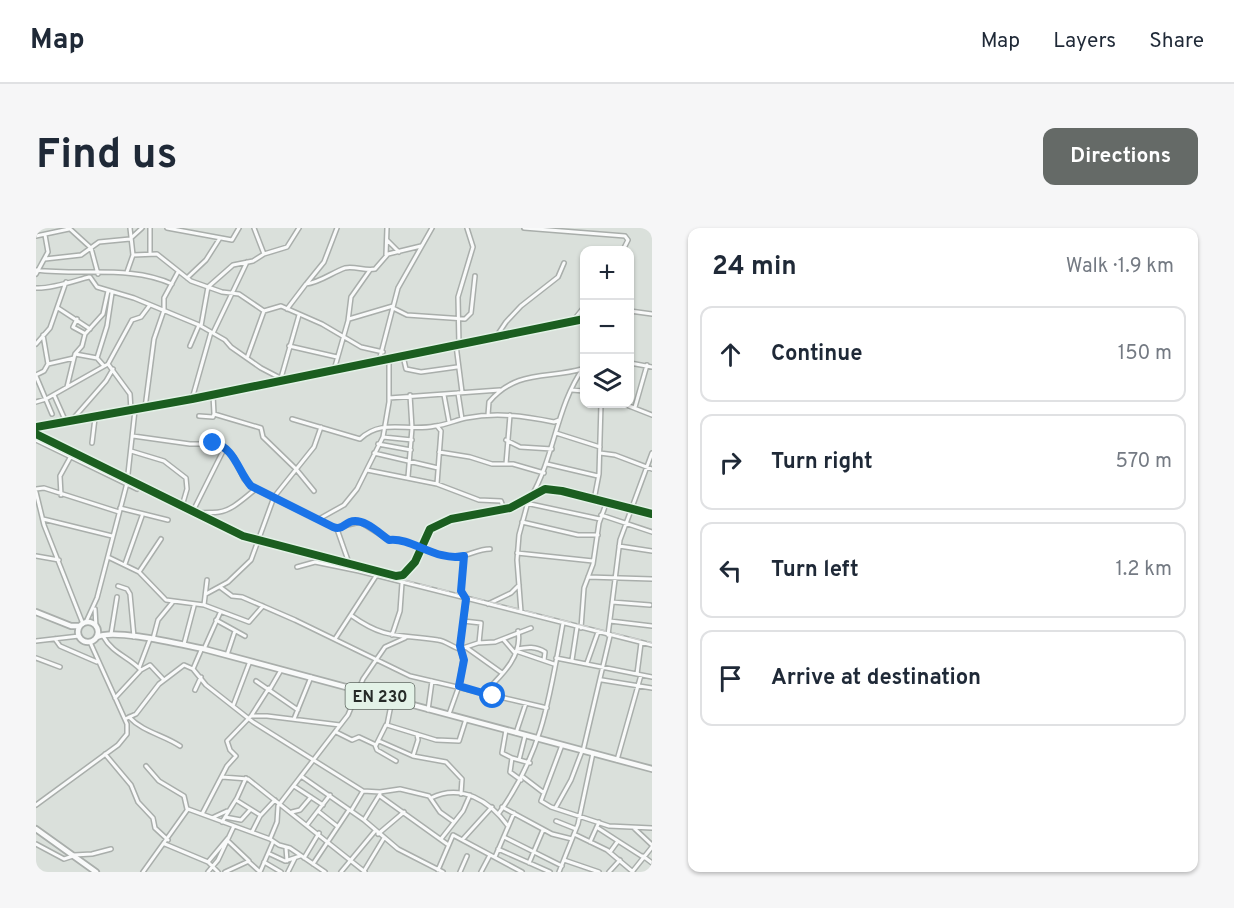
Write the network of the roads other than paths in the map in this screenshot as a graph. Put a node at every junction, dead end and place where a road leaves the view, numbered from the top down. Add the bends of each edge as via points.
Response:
1 (69, 228) edge
2 (130, 228) edge
3 (142, 228) edge
4 (150, 228) edge
5 (167, 228) edge
6 (239, 228) edge
7 (254, 228) edge
8 (300, 228) edge
9 (337, 228) edge
10 (387, 228) edge
11 (432, 228) edge
12 (466, 228) edge
13 (524, 228) edge
14 (45, 235) junction
15 (36, 236) edge
16 (220, 237) junction
17 (130, 239) junction
18 (387, 240) junction
19 (421, 246) junction
20 (625, 246) edge
21 (91, 248) junction
22 (399, 252) junction
23 (150, 254) junction
24 (264, 254) junction
25 (133, 255) junction
26 (386, 255) junction
27 (45, 258) junction
28 (247, 262) junction
29 (564, 263) dead end
30 (370, 270) junction
31 (36, 271) edge
32 (127, 272) junction
33 (178, 272) junction
34 (61, 273) junction
35 (98, 274) junction
36 (91, 275) junction
37 (475, 276) dead end
38 (187, 278) junction
39 (64, 282) junction
40 (172, 284) junction
41 (306, 284) junction
42 (208, 287) junction
43 (36, 288) edge
44 (110, 292) junction
45 (230, 294) junction
46 (150, 305) junction
47 (393, 307) junction
48 (58, 308) junction
49 (287, 309) junction
50 (164, 310) junction
51 (264, 311) junction
52 (634, 312) edge
53 (580, 313) edge
54 (652, 314) edge
55 (299, 315) junction
56 (77, 319) junction
57 (349, 319) junction
58 (458, 319) junction
59 (580, 320) edge
60 (572, 322) junction
61 (200, 326) junction
62 (90, 329) junction
63 (212, 332) junction
64 (85, 334) junction
65 (43, 335) junction
66 (342, 336) junction
67 (496, 337) junction
68 (36, 344) edge
69 (456, 345) junction
70 (190, 346) dead end
71 (289, 346) junction
72 (383, 352) junction
73 (75, 356) junction
74 (403, 356) junction
75 (337, 357) junction
76 (97, 358) junction
77 (247, 358) junction
78 (389, 359) junction
79 (379, 361) junction
80 (634, 363) edge
81 (48, 364) junction
82 (106, 365) junction
83 (647, 365) junction
84 (458, 367) junction
85 (652, 367) edge
86 (113, 369) junction
87 (580, 369) edge
88 (334, 370) junction
89 (580, 374) edge
90 (36, 376) edge
91 (281, 378) junction
92 (285, 381) junction
93 (574, 384) junction
94 (67, 387) junction
95 (578, 389) joint
96 (500, 390) junction
97 (571, 390) junction
98 (460, 393) junction
99 (444, 394) junction
100 (54, 395) junction
101 (213, 395) junction
102 (410, 395) junction
103 (389, 398) junction
104 (46, 399) junction
105 (192, 399) junction
106 (36, 402) edge
107 (635, 407) joint
108 (145, 408) junction
109 (601, 408) edge
110 (133, 410) junction
111 (52, 414) dead end
112 (214, 414) junction
113 (488, 415) junction
114 (510, 415) junction
115 (652, 415) edge
116 (199, 416) dead end
117 (95, 417) junction
118 (462, 418) junction
119 (291, 419) dead end
120 (559, 420) junction
121 (71, 421) junction
122 (66, 422) junction
123 (449, 422) junction
124 (554, 422) junction
125 (437, 426) junction
126 (557, 426) junction
127 (36, 427) edge
128 (321, 427) junction
129 (386, 427) junction
130 (412, 428) junction
131 (556, 433) junction
132 (36, 434) edge
133 (133, 436) junction
134 (383, 437) junction
135 (36, 440) edge
136 (412, 440) junction
137 (506, 440) junction
138 (92, 443) dead end
139 (378, 444) junction
140 (601, 447) junction
141 (224, 449) junction
142 (552, 449) junction
143 (411, 450) junction
144 (131, 451) junction
145 (439, 452) junction
146 (374, 453) junction
147 (600, 453) junction
148 (652, 453) edge
149 (71, 456) junction
150 (410, 462) junction
151 (506, 464) junction
152 (547, 464) junction
153 (646, 467) junction
154 (438, 468) junction
155 (296, 469) junction
156 (652, 469) edge
157 (367, 470) junction
158 (544, 473) junction
159 (598, 476) junction
160 (408, 477) junction
161 (127, 479) junction
162 (540, 481) junction
163 (127, 484) junction
164 (436, 484) junction
165 (136, 489) dead end
166 (256, 489) junction
167 (545, 489) junction
168 (36, 490) edge
169 (314, 491) dead end
170 (61, 495) junction
171 (274, 497) junction
172 (530, 498) junction
173 (593, 501) junction
174 (521, 502) junction
175 (527, 504) junction
176 (606, 504) junction
177 (182, 506) junction
178 (504, 508) junction
179 (630, 509) junction
180 (119, 510) junction
181 (195, 512) junction
182 (652, 514) edge
183 (142, 516) junction
184 (600, 517) junction
185 (43, 519) junction
186 (318, 519) junction
187 (168, 520) dead end
188 (522, 522) junction
189 (627, 523) junction
190 (337, 529) junction
191 (652, 532) edge
192 (112, 536) junction
193 (598, 536) junction
194 (160, 539) dead end
195 (258, 542) junction
196 (618, 546) junction
197 (420, 549) junction
198 (490, 549) dead end
199 (652, 550) edge
200 (517, 553) junction
201 (36, 556) edge
202 (464, 556) junction
203 (108, 557) junction
204 (59, 560) junction
205 (593, 561) junction
206 (125, 564) junction
207 (350, 566) junction
208 (297, 567) dead end
209 (139, 572) junction
210 (376, 576) junction
211 (588, 577) junction
212 (652, 579) edge
213 (207, 580) dead end
214 (615, 580) junction
215 (402, 583) junction
216 (519, 585) junction
217 (118, 586) dead end
218 (220, 587) junction
219 (206, 594) junction
220 (117, 597) dead end
221 (466, 599) junction
222 (612, 602) junction
223 (172, 603) junction
224 (488, 604) junction
225 (650, 605) dead end
226 (194, 606) junction
227 (204, 606) junction
228 (263, 606) junction
229 (94, 607) junction
230 (36, 612) edge
231 (521, 612) junction
232 (220, 613) junction
233 (352, 616) junction
234 (216, 620) junction
235 (464, 621) junction
236 (610, 621) junction
237 (563, 623) junction
238 (83, 624) junction
239 (71, 626) junction
240 (652, 626) edge
241 (579, 627) junction
242 (96, 628) junction
243 (531, 628) dead end
244 (235, 631) junction
245 (518, 631) junction
246 (592, 631) junction
247 (598, 632) junction
248 (78, 634) junction
249 (104, 635) junction
250 (392, 635) junction
251 (609, 635) junction
252 (245, 636) dead end
253 (134, 637) junction
254 (595, 637) junction
255 (405, 638) junction
256 (55, 639) junction
257 (152, 639) junction
258 (335, 639) junction
259 (503, 639) junction
260 (36, 641) edge
261 (90, 642) junction
262 (479, 643) junction
263 (641, 643) junction
264 (183, 645) junction
265 (652, 645) edge
266 (468, 648) junction
267 (203, 649) junction
268 (460, 649) junction
269 (516, 651) junction
270 (226, 655) junction
271 (36, 658) edge
272 (556, 658) junction
273 (377, 660) junction
274 (544, 660) junction
275 (572, 660) junction
276 (250, 661) junction
277 (589, 662) junction
278 (99, 663) junction
279 (555, 665) junction
280 (60, 667) dead end
281 (604, 667) junction
282 (140, 669) junction
283 (194, 669) junction
284 (282, 669) junction
285 (503, 673) junction
286 (639, 674) junction
287 (201, 677) junction
288 (311, 677) junction
289 (652, 677) edge
290 (164, 680) junction
291 (602, 680) junction
292 (255, 681) dead end
293 (432, 681) junction
294 (459, 686) junction
295 (638, 686) junction
296 (652, 688) edge
297 (269, 689) junction
298 (195, 690) dead end
299 (359, 690) junction
300 (484, 693) junction
301 (115, 698) junction
302 (392, 700) junction
303 (526, 704) junction
304 (233, 706) junction
305 (547, 708) junction
306 (298, 710) junction
307 (428, 710) junction
308 (448, 715) junction
309 (250, 717) junction
310 (127, 718) junction
311 (294, 719) junction
312 (466, 719) junction
313 (340, 725) junction
314 (387, 725) junction
315 (506, 730) junction
316 (336, 732) junction
317 (516, 733) junction
318 (417, 734) junction
319 (525, 735) junction
320 (539, 739) junction
321 (379, 741) junction
322 (375, 745) junction
323 (562, 745) junction
324 (180, 746) dead end
325 (582, 751) junction
326 (593, 753) junction
327 (105, 754) junction
328 (413, 756) junction
329 (512, 758) junction
330 (315, 759) junction
331 (519, 760) junction
332 (617, 760) junction
333 (396, 761) dead end
334 (530, 764) junction
335 (146, 766) dead end
336 (652, 769) edge
337 (301, 776) junction
338 (222, 777) junction
339 (246, 778) junction
340 (522, 778) junction
341 (294, 785) junction
342 (363, 791) junction
343 (544, 793) junction
344 (380, 794) junction
345 (461, 794) junction
346 (330, 795) junction
347 (470, 795) junction
348 (311, 797) junction
349 (431, 798) junction
350 (236, 800) junction
351 (275, 800) junction
352 (280, 803) junction
353 (36, 805) edge
354 (322, 805) junction
355 (492, 807) junction
356 (502, 807) junction
357 (556, 807) junction
358 (187, 809) junction
359 (228, 810) junction
360 (250, 810) junction
361 (350, 810) junction
362 (318, 811) junction
363 (292, 812) junction
364 (404, 812) junction
365 (498, 813) junction
366 (514, 813) junction
367 (202, 814) junction
368 (580, 815) junction
369 (260, 816) junction
370 (225, 817) junction
371 (212, 818) junction
372 (364, 820) junction
373 (556, 821) dead end
374 (222, 822) junction
375 (454, 822) junction
376 (598, 822) junction
377 (307, 825) junction
378 (234, 826) junction
379 (337, 826) junction
380 (508, 826) junction
381 (598, 828) junction
382 (634, 828) junction
383 (652, 828) edge
384 (576, 829) junction
385 (36, 830) edge
386 (543, 830) junction
387 (252, 832) junction
388 (376, 832) junction
389 (319, 833) junction
390 (574, 834) junction
391 (230, 836) junction
392 (504, 837) junction
393 (384, 838) junction
394 (441, 839) junction
395 (463, 839) junction
396 (572, 839) junction
397 (168, 840) junction
398 (327, 840) junction
399 (228, 841) junction
400 (271, 841) junction
401 (590, 842) junction
402 (618, 842) junction
403 (36, 844) edge
404 (165, 844) junction
405 (447, 844) junction
406 (652, 846) edge
407 (286, 847) junction
408 (111, 849) dead end
409 (498, 849) junction
410 (534, 851) junction
411 (610, 852) junction
412 (270, 854) junction
413 (73, 855) junction
414 (490, 855) junction
415 (467, 856) dead end
416 (302, 857) junction
417 (495, 857) junction
418 (643, 857) junction
419 (295, 858) junction
420 (350, 860) junction
421 (564, 860) junction
422 (620, 860) junction
423 (287, 861) junction
424 (208, 862) junction
425 (248, 862) junction
426 (264, 862) junction
427 (530, 863) junction
428 (652, 863) edge
429 (313, 864) junction
430 (562, 866) junction
431 (213, 867) junction
432 (438, 870) junction
433 (259, 871) edge
434 (96, 872) edge
435 (143, 872) edge
436 (208, 872) edge
437 (218, 872) edge
438 (225, 872) edge
439 (281, 872) edge
440 (288, 872) edge
441 (325, 872) edge
442 (341, 872) edge
443 (364, 872) edge
444 (443, 872) edge
445 (460, 872) edge
446 (481, 872) edge
447 (522, 872) edge
448 (550, 872) edge
449 (559, 872) edge
450 (599, 872) edge
451 (609, 872) edge
452 (632, 872) edge

1 - 14 street
1 - 21 street
2 - 17 street
3 - 17 street
4 - 23 street
5 - 16 street
6 - 16 street via 231,240
7 - 24 street
8 - 24 street via 287,248
9 - 41 street via 324,262
10 - 18 street
11 - 19 street
12 - 58 street via 473,247 458,297
13 - 20 street via 625,236
14 - 15 street
14 - 27 street via 49,250
16 - 38 street via 206,260
17 - 21 street via 99,242
17 - 25 street
18 - 22 street
18 - 26 street
19 - 22 street
19 - 47 street via 398,288
21 - 27 street via 81,255
21 - 35 street
22 - 26 street
23 - 25 street
23 - 33 street via 157,254
24 - 28 street
25 - 32 street
26 - 30 street
27 - 31 street
28 - 42 street via 231,265
28 - 45 street
29 - 67 street via 558,277 521,306
30 - 41 street via 346,268
30 - 57 street via 351,297
31 - 34 street
32 - 35 street
32 - 40 street
33 - 38 street
33 - 40 street
34 - 36 street
34 - 39 street
35 - 36 street
36 - 39 street
36 - 44 street via 93,285
37 - 58 street via 471,315
38 - 42 street
39 - 43 street via 46,289
39 - 48 street
40 - 50 street via 164,298
41 - 49 street
42 - 45 street
42 - 61 street
44 - 46 street
44 - 62 street via 103,314
44 - 76 street via 107,326
45 - 51 street via 239,294
45 - 63 street
46 - 50 street
46 - 82 street via 141,317 132,320
47 - 57 street
47 - 58 street via 407,315
47 - 72 street
48 - 56 street
48 - 65 street
49 - 51 street via 278,305
49 - 55 street
50 - 61 street
50 - 108 street via 154,339
51 - 77 street
52 - 54 street
53 - 60 street
55 - 66 street
55 - 71 street
56 - 62 street
56 - 64 street via 73,327
57 - 66 street
58 - 69 street
59 - 60 street
60 - 67 street
61 - 63 street
61 - 70 street
62 - 64 street
63 - 77 street
63 - 105 street
64 - 73 street
65 - 68 street
65 - 81 street
66 - 72 street via 361,347
66 - 75 street
67 - 69 street
69 - 74 street
69 - 84 street
71 - 75 street
71 - 91 street
72 - 79 street
73 - 76 street
73 - 81 street
73 - 94 street
74 - 78 street
74 - 84 street via 406,369 415,372
75 - 88 street
76 - 82 street
77 - 91 street
78 - 79 street
78 - 103 street
79 - 88 street
80 - 83 street
81 - 90 street
82 - 86 street
82 - 94 street
83 - 85 street
83 - 107 street
84 - 98 street
86 - 110 street via 130,394
86 - 121 street
87 - 96 street via 532,377
88 - 92 street
89 - 93 street
90 - 104 street
91 - 92 street
92 - 101 street
93 - 95 street
93 - 97 street
94 - 100 street
95 - 97 street
96 - 98 street
96 - 113 street via 488,404
97 - 120 street
98 - 99 street
98 - 118 street
99 - 102 street
99 - 123 street
100 - 104 street
100 - 122 street
101 - 105 street
101 - 112 street
102 - 103 street
102 - 130 street
103 - 129 street
104 - 106 street
104 - 111 street
105 - 108 street
107 - 115 street
108 - 110 street
109 - 140 street
110 - 117 street
110 - 133 street
112 - 116 street
112 - 155 street via 261,428 264,437
113 - 114 street
113 - 118 street
114 - 124 street
114 - 137 street
117 - 121 street
117 - 138 street
118 - 123 street
119 - 128 street
120 - 124 street
120 - 126 street
121 - 122 street
122 - 127 street
123 - 125 street
124 - 126 street
125 - 130 street
125 - 145 street via 441,431
126 - 131 street
128 - 129 street via 361,438 369,430
128 - 155 street via 314,447
129 - 130 street
129 - 134 street
130 - 136 street
131 - 140 street
131 - 142 street
132 - 161 street
133 - 141 street via 190,444 216,443
133 - 144 street
134 - 136 street
134 - 139 street
135 - 149 street
136 - 143 street
137 - 142 street via 520,447
137 - 151 street
139 - 143 street
139 - 146 street
140 - 147 street
141 - 166 street via 239,464 244,479
141 - 181 street
142 - 152 street
143 - 150 street
144 - 161 street
144 - 177 street via 164,461 186,478
145 - 151 street
145 - 154 street
146 - 150 street
146 - 157 street
147 - 153 street
147 - 159 street
148 - 153 street
149 - 163 street
149 - 170 street via 60,476
150 - 154 street
150 - 160 street
151 - 158 street
152 - 158 street
152 - 159 street
153 - 156 street
153 - 179 street
154 - 164 street
155 - 169 street
155 - 171 street
157 - 160 street
157 - 186 street via 344,505
158 - 162 street
159 - 173 street
160 - 164 street
161 - 163 street
161 - 177 street
162 - 167 street
162 - 172 street
163 - 165 street
163 - 180 street
164 - 178 street via 479,500 501,501
166 - 171 street
166 - 181 street via 218,513
167 - 172 street
167 - 173 street
168 - 170 street
168 - 185 street
170 - 180 street
171 - 186 street
171 - 195 street
172 - 174 street
172 - 175 street
173 - 176 street
174 - 175 street
174 - 178 street
175 - 184 street
175 - 188 street
176 - 179 street
176 - 184 street
177 - 181 street
178 - 197 street via 447,520 427,532
179 - 182 street
179 - 189 street
180 - 183 street
180 - 192 street
181 - 195 street
183 - 187 street
183 - 206 street
184 - 189 street
184 - 193 street
185 - 192 street
185 - 204 street
186 - 190 street
188 - 193 street via 578,536
188 - 200 street
189 - 191 street
189 - 196 street
190 - 197 street via 360,522 389,540 398,538
190 - 207 street
192 - 203 street
193 - 205 street
194 - 209 street
195 - 207 street
195 - 218 street via 251,560
196 - 199 street
196 - 214 street
197 - 202 street
197 - 207 street via 403,575
198 - 202 street via 476,549
200 - 205 street
200 - 216 street
201 - 204 street
202 - 221 street via 461,591
203 - 206 street
203 - 229 street
204 - 238 street
205 - 211 street
206 - 209 street
208 - 210 street via 315,562
209 - 223 street
210 - 215 street
210 - 233 street
211 - 214 street
211 - 241 street
212 - 214 street
213 - 219 street
214 - 222 street
215 - 221 street
215 - 250 street via 400,610
216 - 224 street
216 - 231 street
217 - 253 street via 130,594
218 - 219 street
218 - 228 street via 232,596
219 - 227 street
220 - 249 street
221 - 224 street
221 - 235 street
222 - 225 street
222 - 236 street
223 - 226 street
223 - 257 street via 158,620
224 - 231 street
226 - 227 street
226 - 264 street
227 - 232 street
228 - 232 street via 250,622
228 - 258 street
229 - 238 street
229 - 242 street
230 - 239 main road
231 - 237 street
232 - 234 street
233 - 250 street via 370,629
233 - 258 street
234 - 244 street
234 - 267 street
235 - 262 street via 481,623
235 - 268 street
236 - 240 street
236 - 251 street
237 - 241 street
237 - 272 street
238 - 239 main road
238 - 242 main road
238 - 248 main road
239 - 248 main road
241 - 246 street
241 - 275 street
242 - 249 main road
243 - 245 street
244 - 252 street
244 - 270 street
245 - 259 street
245 - 269 street via 520,643
246 - 247 street
246 - 254 street
247 - 251 street
247 - 254 street
248 - 256 street
248 - 261 main road via 83,641
249 - 253 main road, EN 230
249 - 261 main road
249 - 282 street via 116,654
250 - 255 street
251 - 263 street
251 - 281 street
253 - 257 main road, EN 230
254 - 277 street
255 - 268 street via 439,640
255 - 273 street via 387,645
256 - 260 street
256 - 278 street via 60,646
257 - 264 main road, EN 230
257 - 282 street
258 - 273 street
259 - 262 street
259 - 269 street
261 - 278 street
262 - 266 street
263 - 265 street
263 - 286 street
264 - 267 main road, EN 230
266 - 268 street
266 - 285 street
267 - 270 main road, EN 230
267 - 283 street
268 - 294 street via 464,660
269 - 274 street
269 - 274 street via 529,646 544,652
269 - 285 street
270 - 276 main road, EN 230
271 - 280 street
272 - 275 street
272 - 279 street
273 - 293 street via 410,676
273 - 299 street
274 - 279 street
275 - 277 street
276 - 284 main road, EN 230
276 - 304 street
277 - 281 street
278 - 301 street
279 - 305 street
281 - 286 street
281 - 291 street
282 - 290 street via 150,665
282 - 301 street
283 - 287 street
283 - 290 street via 184,665
284 - 288 main road, EN 230
284 - 297 street
285 - 300 street
286 - 289 street
286 - 295 street
287 - 298 street
287 - 304 street
288 - 299 main road, EN 230
288 - 306 street
290 - 310 street via 140,710
291 - 295 street
291 - 325 street
292 - 297 street
293 - 294 street
293 - 307 street
294 - 300 street
294 - 308 street
295 - 296 street
295 - 332 street
297 - 306 street
297 - 309 street
299 - 302 main road, EN 230
299 - 313 street via 353,708
300 - 303 street
301 - 310 street
302 - 307 main road, EN 230
302 - 314 street
303 - 305 street
303 - 317 street
304 - 309 street
305 - 320 street
306 - 311 street
307 - 308 main road, EN 230
308 - 312 main road, EN 230
309 - 311 street
309 - 330 street
309 - 338 street via 227,741 236,756
310 - 324 street
310 - 327 street via 126,737
311 - 313 street
312 - 315 main road, EN 230
312 - 318 street via 458,741
313 - 316 street
314 - 318 street
314 - 321 street
315 - 317 main road, EN 230
315 - 329 street via 502,753
316 - 322 street
316 - 330 street
317 - 319 main road, EN 230
318 - 328 street
319 - 320 main road, EN 230
319 - 331 street
320 - 323 main road, EN 230
320 - 334 street
321 - 322 street
321 - 328 street
322 - 333 street
323 - 325 main road, EN 230
323 - 343 street
325 - 326 main road, EN 230
325 - 357 street
326 - 332 main road, EN 230
326 - 368 street
327 - 353 street
327 - 397 street via 131,785 138,802 153,818 155,828
328 - 345 street via 447,762 462,780
329 - 331 street
329 - 340 street via 510,772
330 - 337 street
330 - 342 street
331 - 334 street
332 - 336 main road, EN 230
334 - 340 street
335 - 358 street via 159,781 184,796
337 - 341 street
337 - 346 street
338 - 339 street
338 - 367 street
339 - 350 street
339 - 351 street
340 - 343 street
340 - 356 street
341 - 348 street
341 - 352 street
342 - 344 street
342 - 361 street
343 - 357 street via 541,801
344 - 349 street via 400,789
344 - 364 street
344 - 372 street
345 - 347 street
345 - 349 street
346 - 354 street
346 - 361 street
347 - 355 street
347 - 375 street
348 - 354 street
348 - 363 street via 300,810
349 - 375 street via 440,812
350 - 359 street
350 - 360 street
351 - 352 street
351 - 369 street
352 - 363 street
352 - 400 street
354 - 362 street
355 - 365 street
355 - 395 street
356 - 365 street
356 - 366 street
357 - 368 street
358 - 367 street
358 - 397 street
359 - 370 street
359 - 371 street
360 - 369 street
360 - 370 street via 240,820
361 - 372 street
361 - 379 street
362 - 377 street
362 - 379 street
363 - 377 street
364 - 388 street
364 - 394 street
365 - 380 street
366 - 380 street
366 - 386 street
367 - 371 street
368 - 376 street
368 - 384 street
369 - 387 street
370 - 374 street
371 - 374 street
372 - 388 street
373 - 384 street
374 - 378 street
375 - 394 street
376 - 381 street
376 - 382 street
377 - 389 street
378 - 387 street
378 - 391 street
379 - 398 street
380 - 392 street
381 - 401 street
381 - 402 street
382 - 383 street
382 - 406 street
384 - 390 street
385 - 413 main road
386 - 396 street
386 - 410 street
387 - 400 street
388 - 393 street
388 - 420 street
389 - 398 street
389 - 416 street
390 - 396 street
390 - 401 street
391 - 399 street
391 - 424 street
392 - 409 street
392 - 410 street
393 - 432 street
393 - 443 street
394 - 405 street
395 - 405 street via 453,835
395 - 414 street
396 - 421 street
397 - 404 street
398 - 420 street
398 - 429 street
399 - 425 street
399 - 431 street
400 - 407 street
400 - 412 street
401 - 411 street
402 - 411 street
402 - 418 street
403 - 413 street via 64,859
404 - 424 street
404 - 435 street
405 - 432 street
406 - 418 street
407 - 416 street
407 - 423 street
408 - 413 street
409 - 417 street
409 - 427 street
410 - 427 street
410 - 430 street
411 - 422 street
412 - 423 street
412 - 426 street
413 - 434 main road
414 - 417 street
414 - 446 street
415 - 445 street
416 - 419 street
416 - 429 street
417 - 447 street
418 - 428 street
418 - 452 street
419 - 423 street
419 - 440 street
420 - 442 street
420 - 443 street
421 - 430 street
421 - 450 street
422 - 451 street
422 - 452 street
424 - 431 street
425 - 433 street
425 - 438 street
426 - 433 street
426 - 439 street
427 - 448 street
429 - 441 street
430 - 449 street
431 - 436 street
431 - 437 street
432 - 444 street

